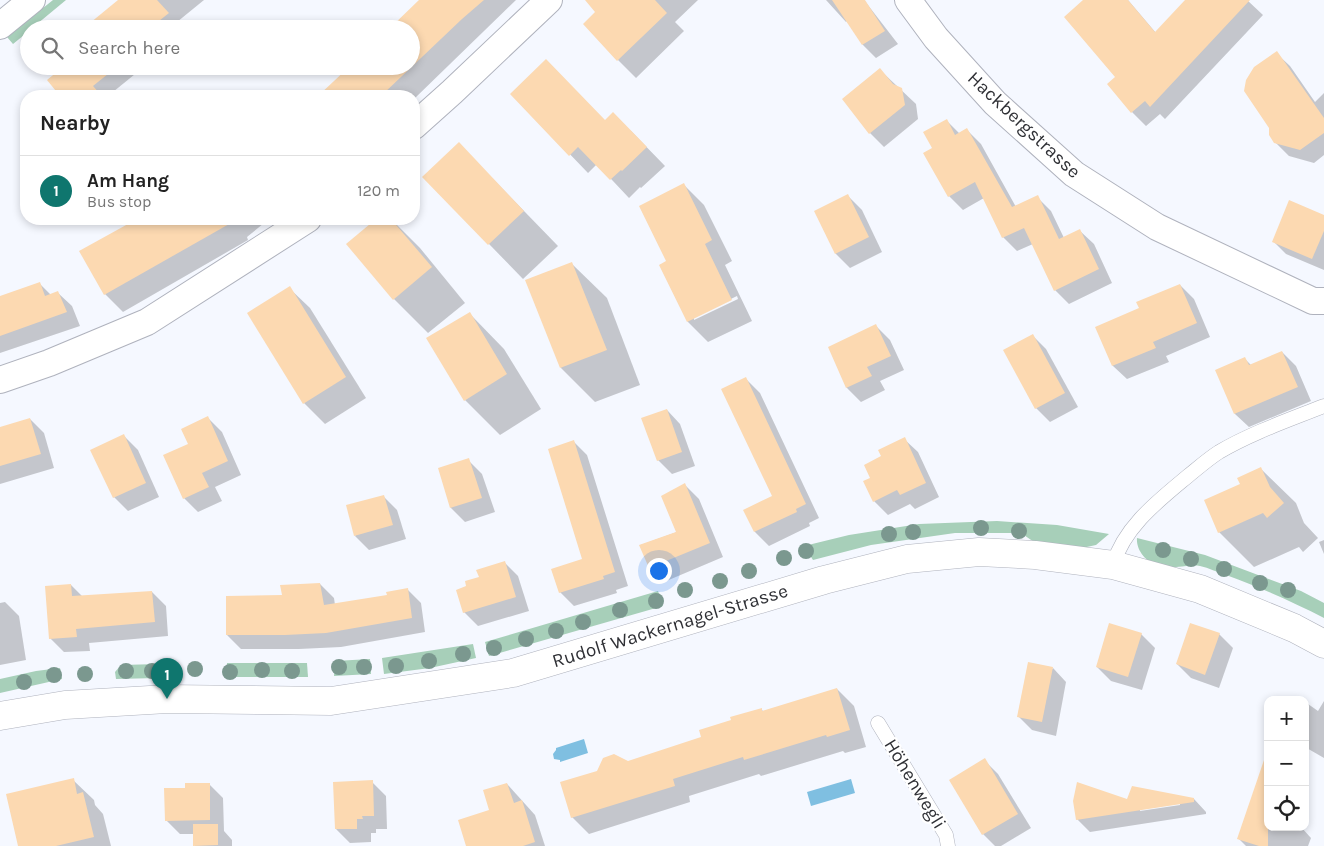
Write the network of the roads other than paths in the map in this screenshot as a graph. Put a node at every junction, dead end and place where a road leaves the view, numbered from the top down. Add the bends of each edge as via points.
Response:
1 (549, 0) edge
2 (908, 0) edge
3 (28, 1) edge
4 (0, 26) edge
5 (420, 121) edge
6 (299, 225) edge
7 (1324, 301) edge
8 (0, 380) edge
9 (1324, 406) edge
10 (1113, 566) junction
11 (1324, 644) edge
12 (0, 716) edge
13 (878, 723) dead end
14 (948, 846) edge

1 - 5 street
2 - 7 street, Hackbergstrasse via 936,38 995,104 1074,174 1157,227 1313,301
3 - 4 street
6 - 8 street via 147,322
9 - 10 lane via 1218,453 1158,500 1129,532
10 - 11 street, Rudolf Wackernagel-Strasse via 1200,589
10 - 12 street, Rudolf Wackernagel-Strasse via 1035,555 980,552 907,559 824,580 513,673 331,701 167,699 65,705
13 - 14 lane, Höhenwegli via 946,835

